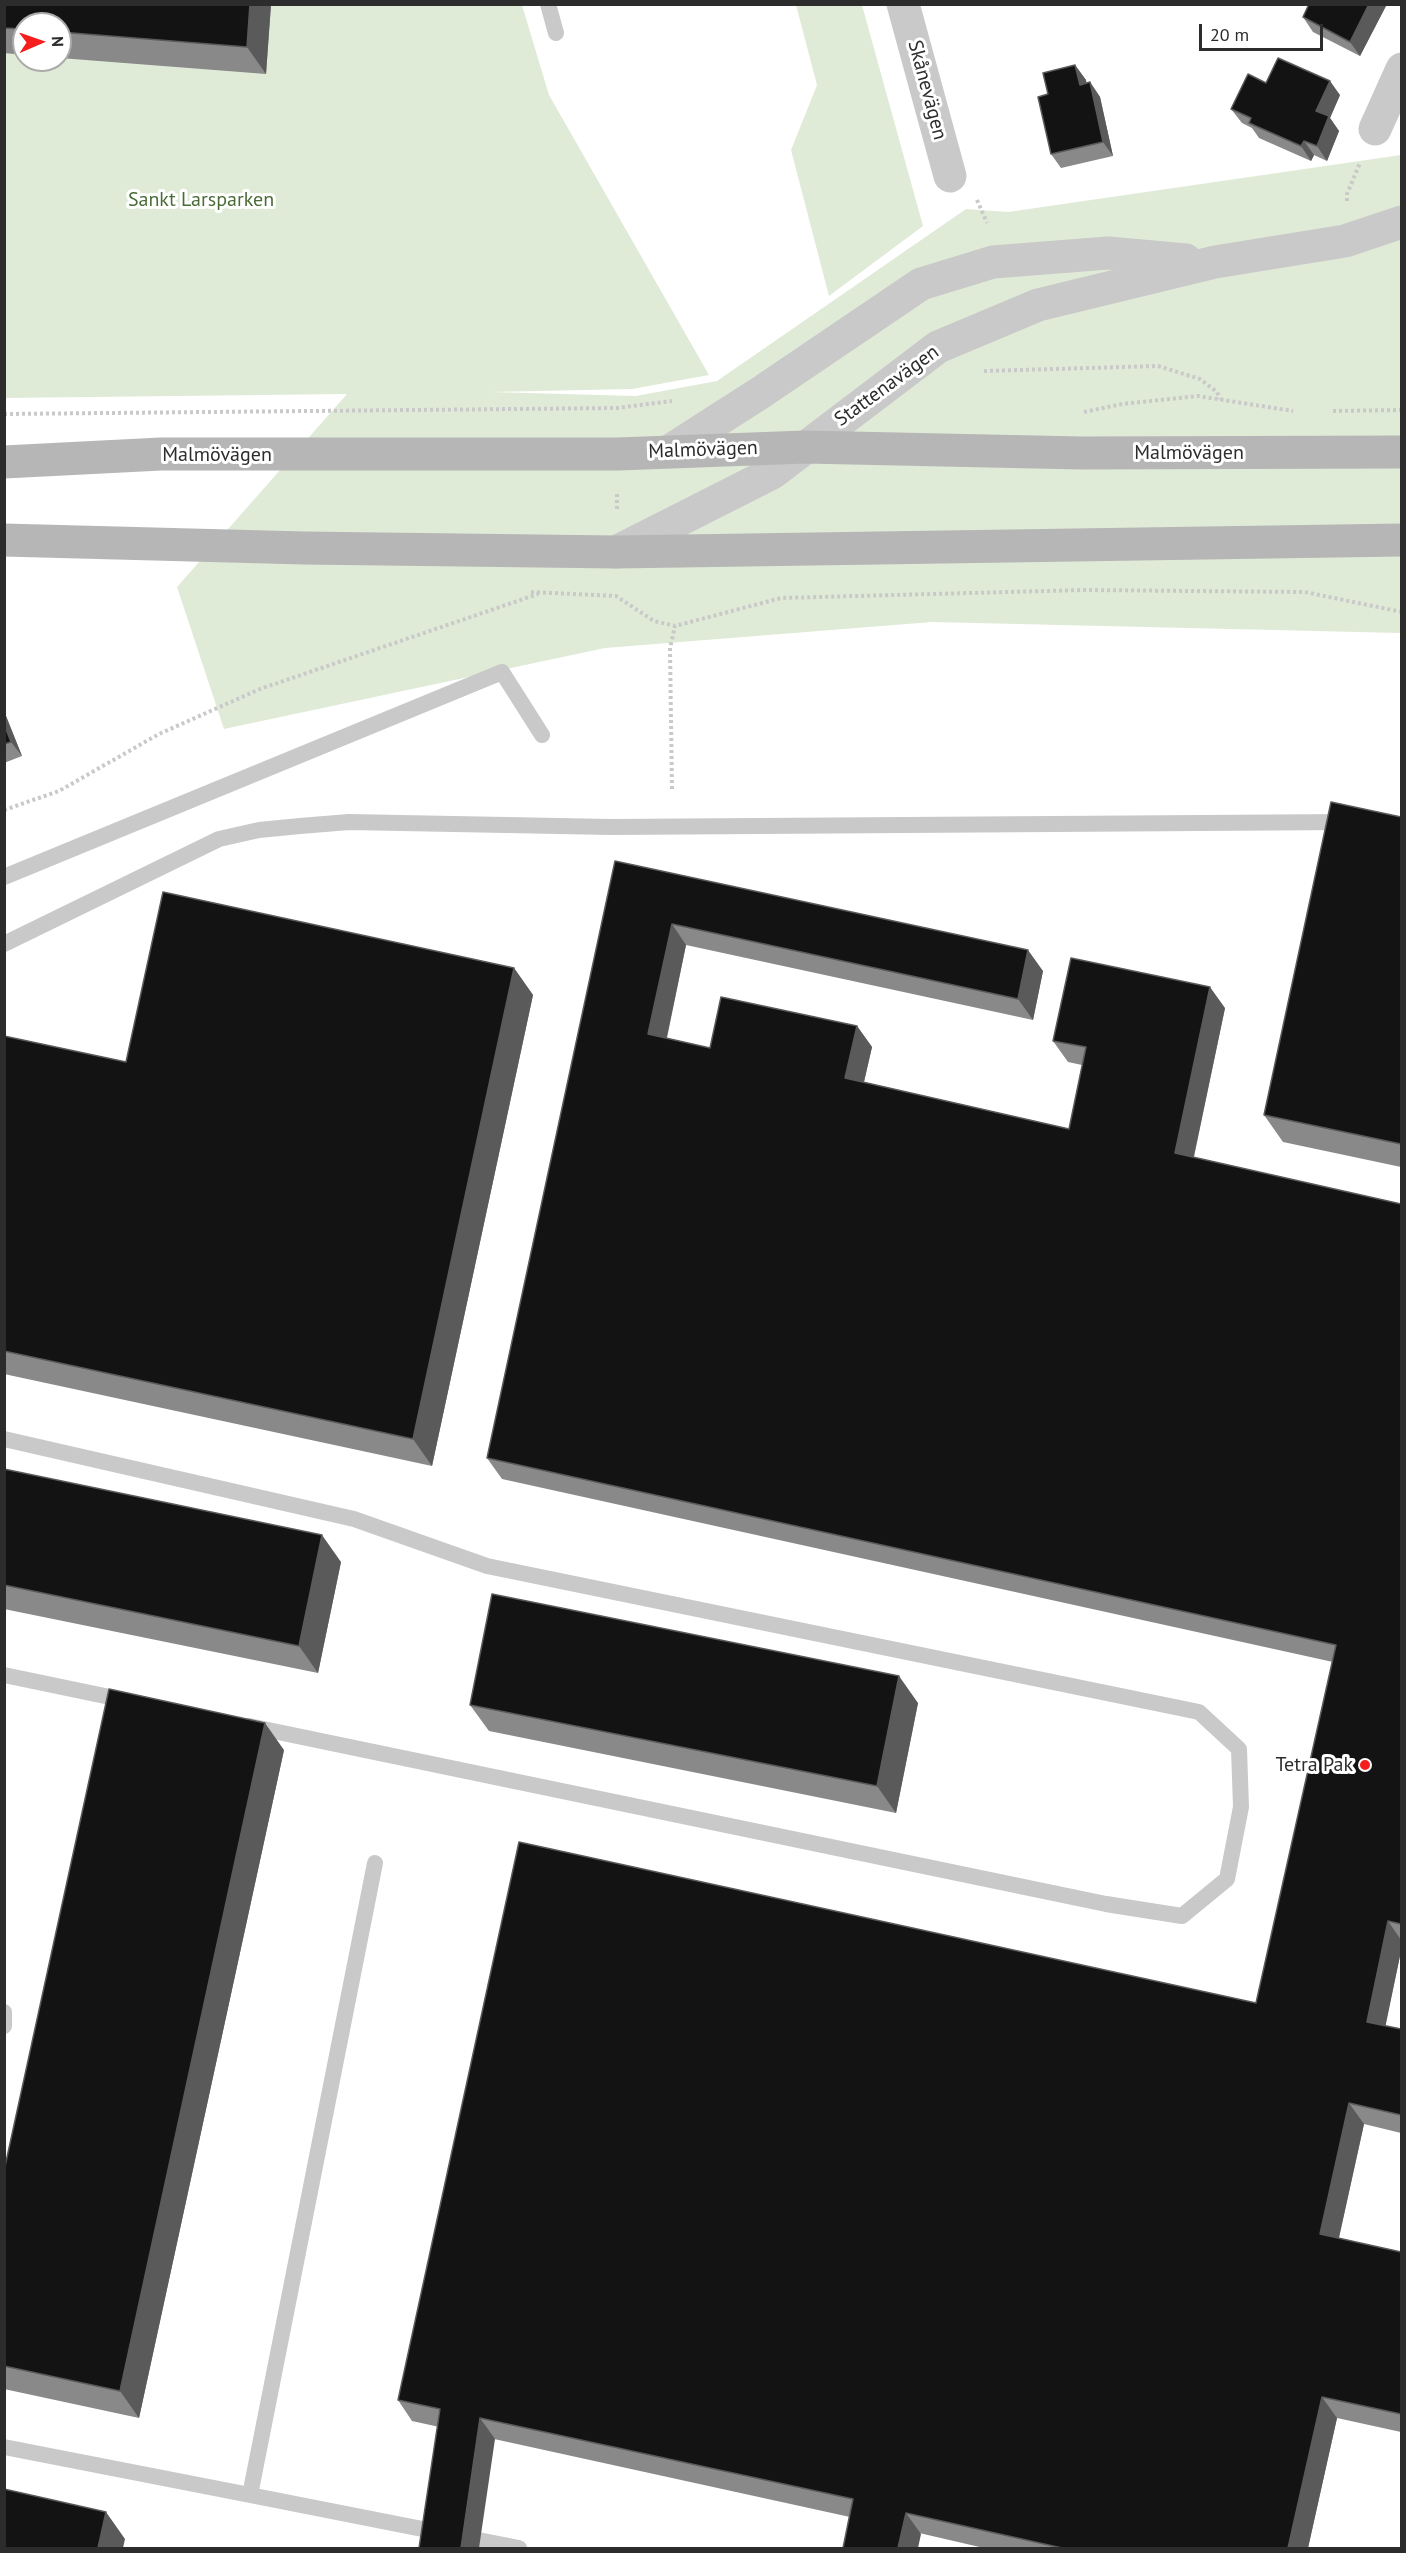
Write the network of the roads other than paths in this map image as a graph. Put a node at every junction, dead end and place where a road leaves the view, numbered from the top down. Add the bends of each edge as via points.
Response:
1 (548, 4) edge
2 (903, 4) edge
3 (556, 33) dead end
4 (1401, 69) edge
5 (1375, 129) road end
6 (950, 176) road end
7 (1401, 222) edge
8 (1215, 262) junction
9 (805, 447) junction
10 (668, 452) junction
11 (1401, 452) edge
12 (4, 462) edge
13 (4, 540) edge
14 (1401, 540) edge
15 (616, 552) junction
16 (542, 735) dead end
17 (1366, 822) edge
18 (4, 877) edge
19 (4, 944) edge
20 (4, 1438) edge
21 (4, 1675) edge
22 (145, 1704) edge
23 (227, 1721) edge
24 (375, 1863) dead end
25 (4, 2012) edge
26 (4, 2026) edge
27 (4, 2447) edge
28 (250, 2495) junction
29 (519, 2548) edge

1 - 3 lane
2 - 6 street, Skånevägen
4 - 5 street
7 - 8 street, Stattenavägen via 1345,241
8 - 9 street, Stattenavägen via 1038,305 938,347
8 - 10 street, Stattenavägen via 1108,253 993,262 921,284
9 - 10 main road, Malmövägen
9 - 11 main road, Malmövägen via 1081,453
9 - 15 street, Stattenavägen via 772,473
10 - 12 main road, Malmövägen via 161,454
13 - 15 main road
14 - 15 main road
16 - 18 lane via 502,672
17 - 19 lane via 611,827 350,822 300,826 219,839
20 - 23 lane via 354,1519 488,1566 1199,1712 1239,1749 1241,1807 1227,1879 1182,1916 1106,1904
21 - 22 lane
24 - 28 lane
25 - 26 lane
27 - 28 lane
28 - 29 lane

